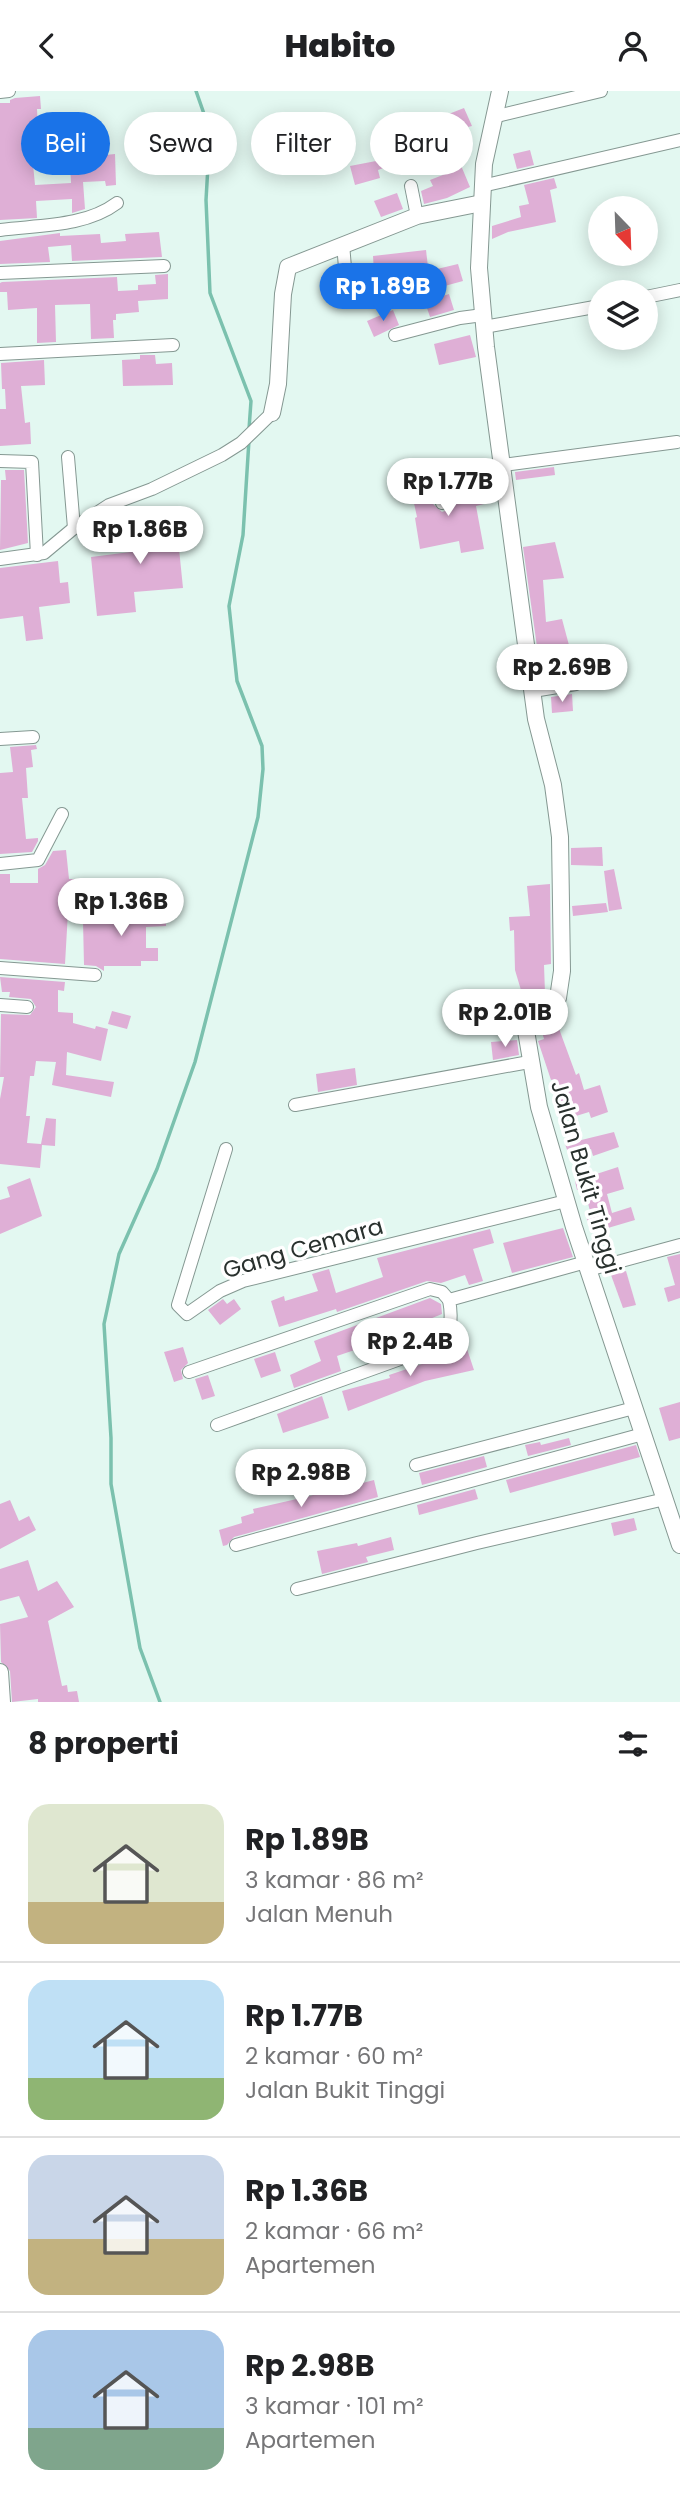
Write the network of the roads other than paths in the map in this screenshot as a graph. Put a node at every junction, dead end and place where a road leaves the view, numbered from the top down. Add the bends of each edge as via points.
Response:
1 (9, 91) edge
2 (500, 91) edge
3 (601, 91) edge
4 (0, 92) edge
5 (493, 117) junction
6 (680, 140) edge
7 (411, 186) dead end
8 (482, 186) junction
9 (117, 203) dead end
10 (482, 203) junction
11 (417, 216) junction
12 (0, 230) edge
13 (344, 244) junction
14 (163, 266) dead end
15 (0, 273) edge
16 (680, 290) edge
17 (347, 291) dead end
18 (658, 295) edge
19 (588, 308) edge
20 (484, 321) junction
21 (395, 335) dead end
22 (173, 345) dead end
23 (0, 354) edge
24 (272, 412) joint
25 (677, 442) dead end
26 (68, 457) dead end
27 (0, 461) edge
28 (504, 470) junction
29 (442, 503) dead end
30 (74, 528) junction
31 (37, 555) junction
32 (0, 559) edge
33 (576, 684) dead end
34 (533, 691) junction
35 (33, 737) dead end
36 (0, 739) edge
37 (62, 814) dead end
38 (0, 864) edge
39 (0, 968) edge
40 (95, 975) dead end
41 (0, 1005) edge
42 (27, 1007) dead end
43 (529, 1062) junction
44 (295, 1105) dead end
45 (226, 1149) dead end
46 (566, 1201) junction
47 (680, 1245) edge
48 (587, 1266) junction
49 (449, 1300) junction
50 (189, 1372) dead end
51 (634, 1408) junction
52 (217, 1425) dead end
53 (643, 1434) junction
54 (416, 1465) dead end
55 (665, 1499) junction
56 (236, 1545) dead end
57 (680, 1545) edge
58 (297, 1589) dead end
59 (0, 1672) edge
60 (2, 1702) edge

1 - 4 street
2 - 5 street, Jalan Bukit Tinggi
3 - 5 street
5 - 8 street, Jalan Bukit Tinggi
6 - 8 street
7 - 11 street
8 - 10 street, Jalan Bukit Tinggi
9 - 12 street via 89,219
10 - 11 street
10 - 20 street, Jalan Bukit Tinggi via 478,253
11 - 13 street
13 - 17 street
13 - 24 street via 291,264 286,272
14 - 15 street
16 - 18 street
19 - 20 street
20 - 21 street via 460,318
20 - 28 street, Jalan Bukit Tinggi
22 - 23 street
24 - 30 street via 241,443 152,489 109,505
25 - 28 street
26 - 30 street
27 - 31 street via 32,462
28 - 29 street via 454,487
28 - 34 street, Jalan Bukit Tinggi
30 - 31 street
31 - 32 street
33 - 34 street
34 - 43 street, Jalan Bukit Tinggi via 560,837 562,971 558,998 526,1019
35 - 36 street
37 - 38 street via 38,860
39 - 40 street
41 - 42 street
43 - 44 street
43 - 46 street, Jalan Bukit Tinggi
45 - 46 street, Gang Cemara via 178,1305 187,1314 243,1281
46 - 48 street, Jalan Bukit Tinggi
47 - 48 street
48 - 49 street
48 - 51 street, Jalan Bukit Tinggi
49 - 50 street via 442,1291 430,1289
49 - 52 street via 448,1333 439,1345
51 - 53 street, Jalan Bukit Tinggi
51 - 54 street
53 - 55 street, Jalan Bukit Tinggi
53 - 56 street
55 - 57 street, Jalan Bukit Tinggi
55 - 58 street
59 - 60 street

